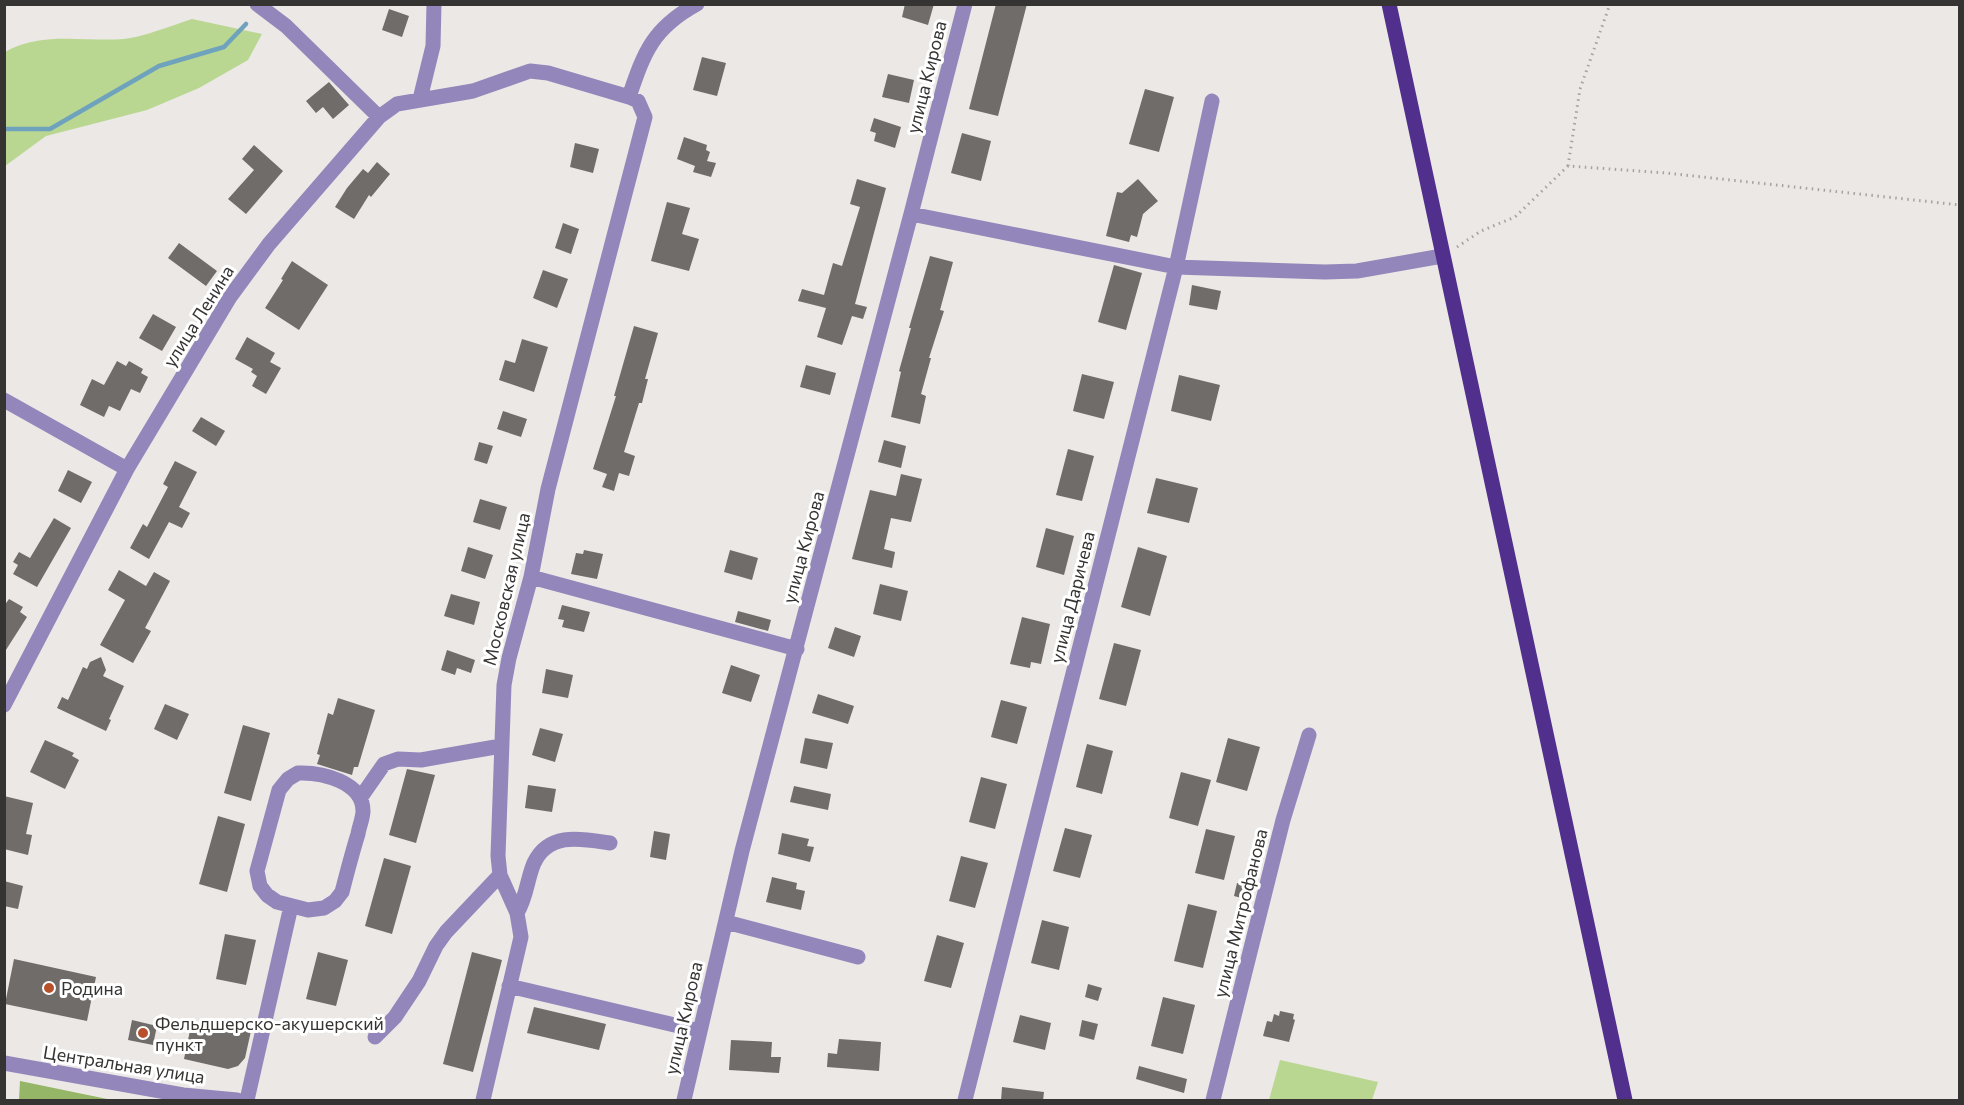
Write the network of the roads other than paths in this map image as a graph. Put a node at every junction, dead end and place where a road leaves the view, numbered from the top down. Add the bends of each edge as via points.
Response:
1 (257, 4) edge
2 (434, 4) edge
3 (697, 4) edge
4 (965, 4) edge
5 (1389, 4) edge
6 (629, 97) junction
7 (420, 99) junction
8 (1212, 101) dead end
9 (379, 117) junction
10 (911, 214) junction
11 (1442, 256) junction
12 (1176, 267) junction
13 (4, 400) edge
14 (127, 469) junction
15 (531, 577) junction
16 (797, 649) junction
17 (5, 701) edge
18 (1309, 735) dead end
19 (501, 746) junction
20 (360, 797) junction
21 (610, 843) dead end
22 (500, 875) junction
23 (291, 906) junction
24 (517, 913) junction
25 (726, 922) junction
26 (858, 957) dead end
27 (509, 986) junction
28 (700, 1031) junction
29 (375, 1037) dead end
30 (4, 1063) edge
31 (182, 1098) edge
32 (237, 1101) edge
33 (247, 1101) edge
34 (483, 1101) edge
35 (684, 1101) edge
36 (965, 1101) edge
37 (1213, 1101) edge
38 (1625, 1101) edge

1 - 9 street via 286,26
2 - 7 street via 433,46
3 - 6 street via 669,22 652,40
4 - 10 street, улица Кирова
5 - 11 main road
6 - 7 street, улица Ленина via 530,71 473,91
6 - 15 street, Московская улица via 638,101 645,117 548,489
7 - 9 street, улица Ленина via 397,104
8 - 12 street, улица Даричева
9 - 14 street, улица Ленина via 269,244 230,297
10 - 12 street
10 - 16 street, улица Кирова
11 - 12 street via 1357,271
11 - 38 main road
12 - 36 street, улица Даричева
13 - 14 street
14 - 17 street, улица Ленина
15 - 16 street
15 - 19 street, Московская улица via 504,685
16 - 25 street, улица Кирова
18 - 37 street, улица Митрофанова via 1283,820
19 - 20 street via 384,764
19 - 22 street, Московская улица
20 - 23 street via 364,812 342,892 324,908
20 - 23 street via 338,780 311,773 298,773 279,790 257,871 267,895
21 - 24 street via 571,838 554,842 542,851
22 - 24 street, Московская улица
22 - 29 street via 446,932 395,1017
23 - 33 street
24 - 27 street, Московская улица via 521,937
25 - 26 street
25 - 28 street, улица Кирова
27 - 28 street
27 - 34 street, Московская улица
28 - 35 street, улица Кирова
30 - 31 street, Центральная улица
31 - 32 street, Центральная улица

